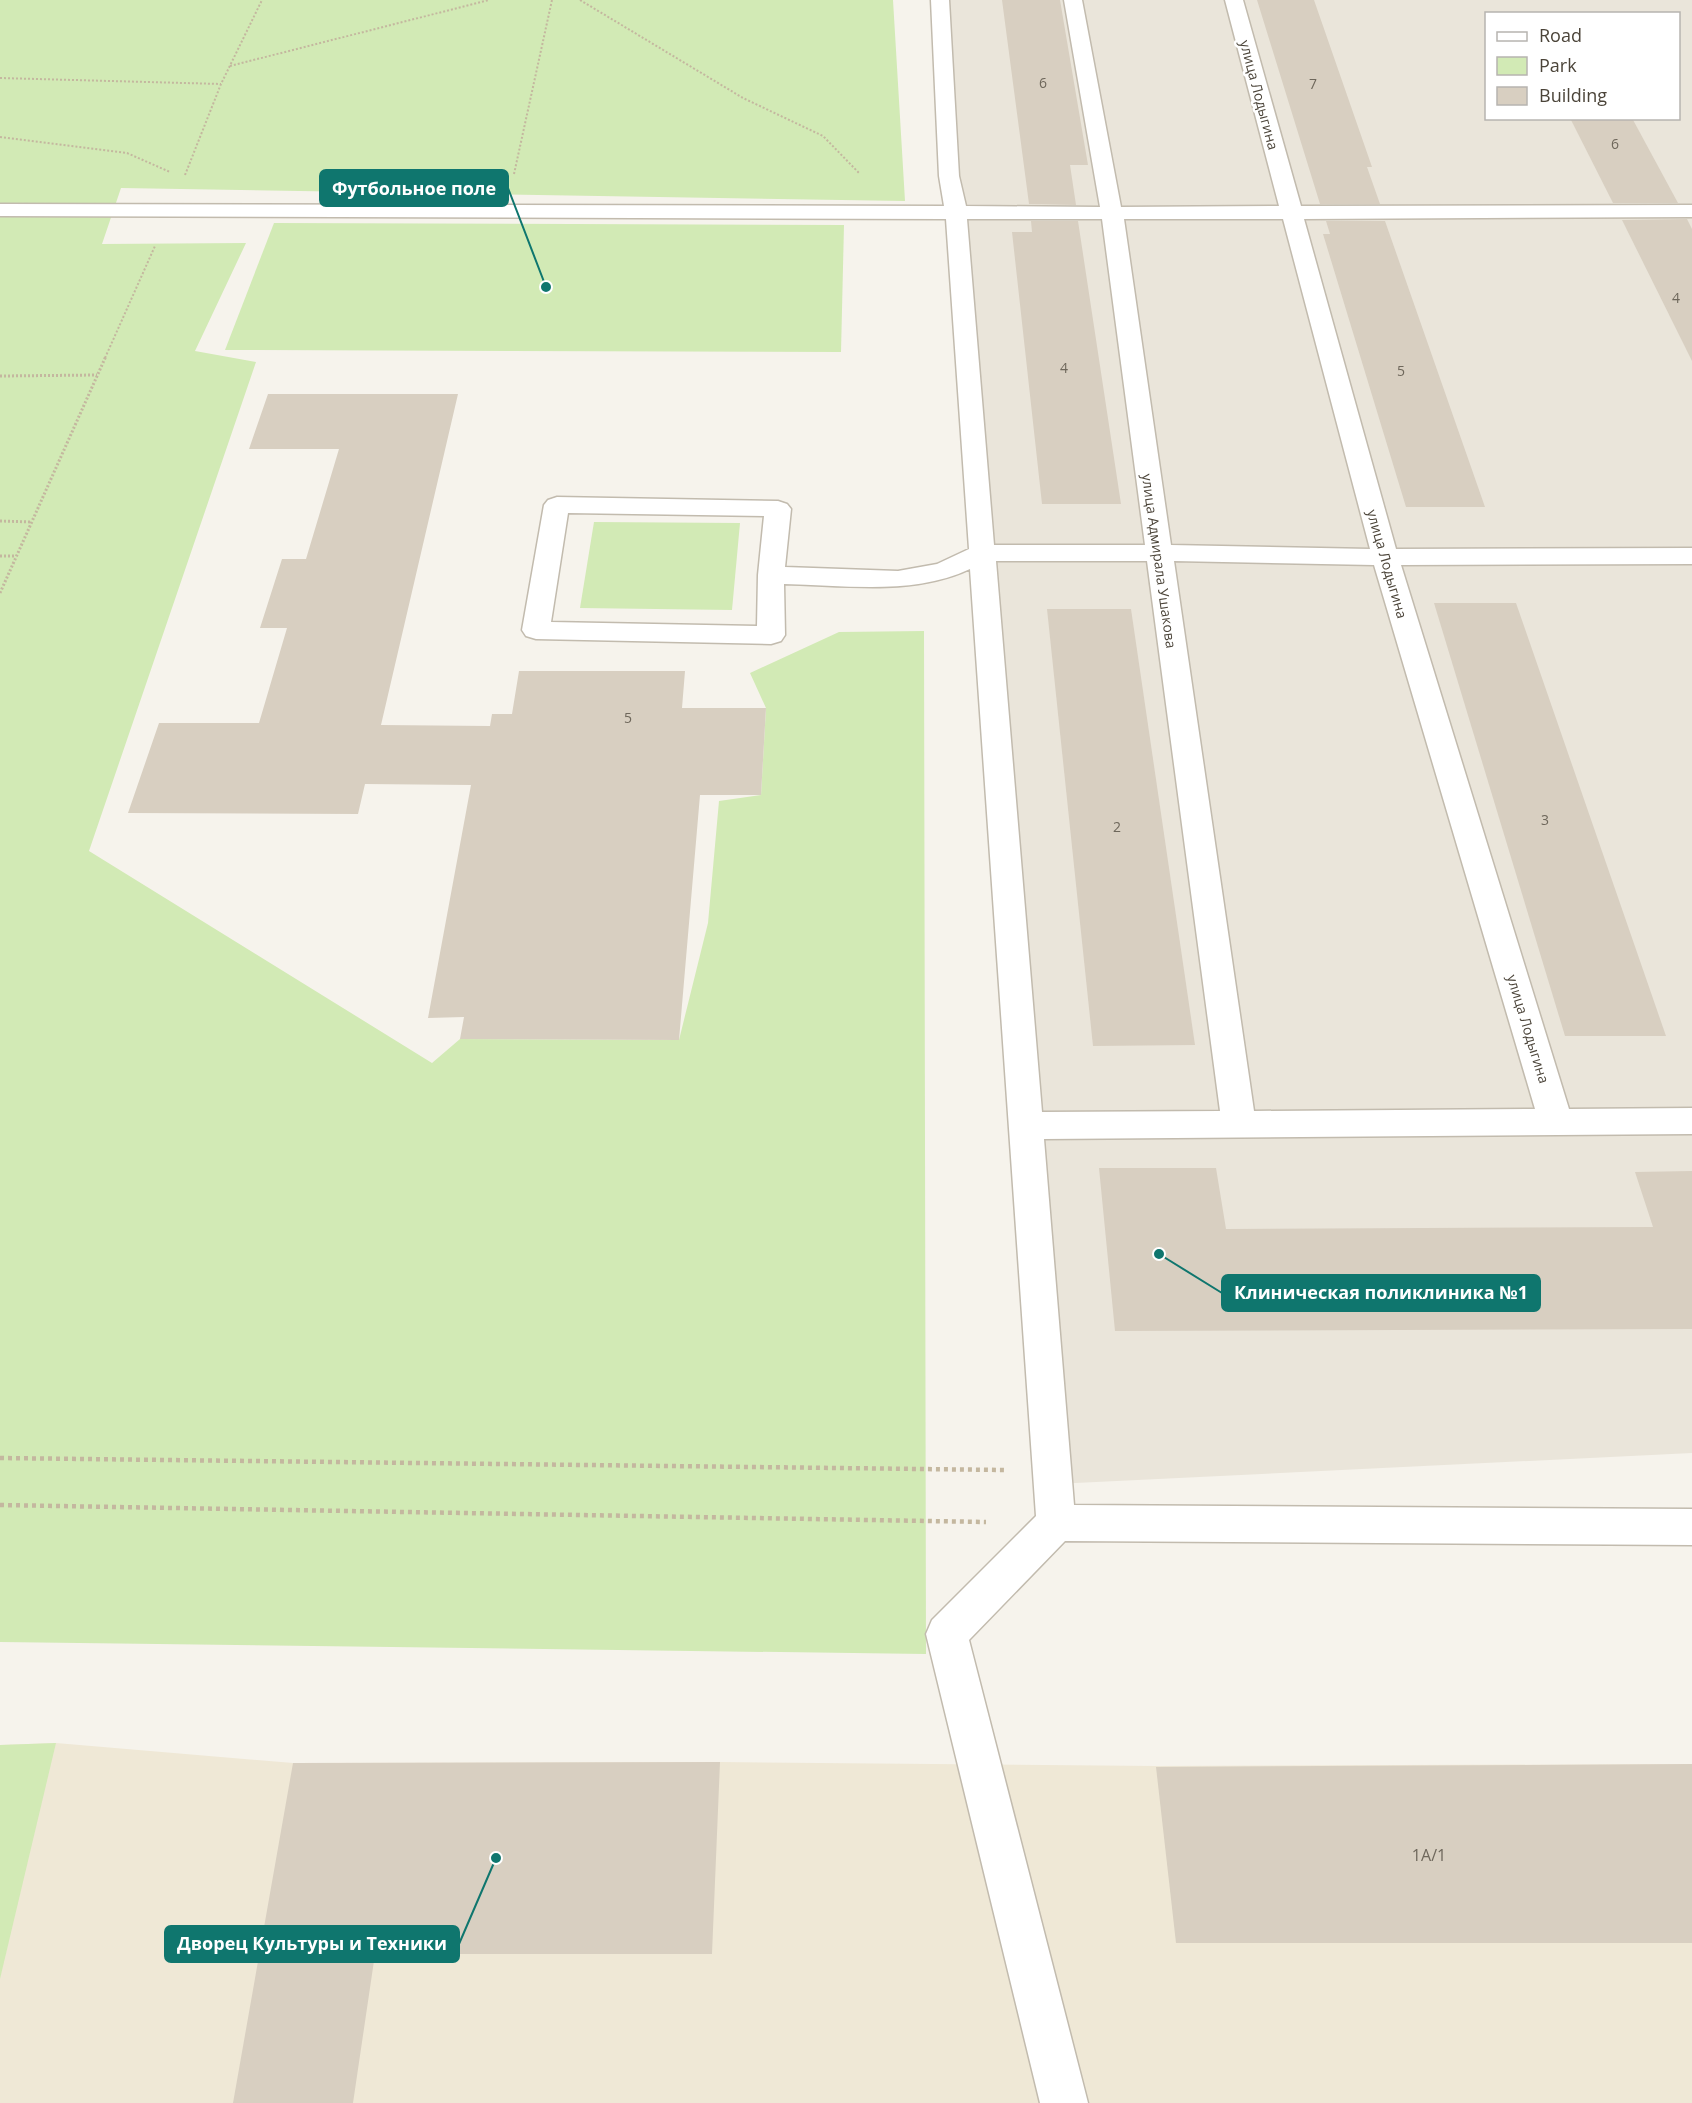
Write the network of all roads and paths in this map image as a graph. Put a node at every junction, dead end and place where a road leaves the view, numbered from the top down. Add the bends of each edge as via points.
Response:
1 (262, 0) edge
2 (489, 0) edge
3 (552, 0) edge
4 (580, 0) edge
5 (940, 0) edge
6 (1073, 0) edge
7 (1234, 0) edge
8 (230, 66) junction
9 (0, 78) edge
10 (221, 84) junction
11 (0, 137) edge
12 (513, 177) dead end
13 (863, 177) dead end
14 (184, 178) junction
15 (0, 210) edge
16 (170, 211) junction
17 (1692, 211) edge
18 (956, 212) junction
19 (1290, 212) junction
20 (1112, 213) junction
21 (97, 375) junction
22 (0, 376) edge
23 (0, 522) edge
24 (32, 522) junction
25 (981, 553) junction
26 (1158, 553) junction
27 (0, 556) edge
28 (16, 556) junction
29 (1692, 556) edge
30 (1384, 557) junction
31 (771, 575) junction
32 (2, 584) edge
33 (0, 593) edge
34 (1692, 1121) edge
35 (1556, 1123) junction
36 (1239, 1124) junction
37 (1027, 1126) junction
38 (0, 1458) edge
39 (1052, 1470) junction
40 (0, 1505) edge
41 (1056, 1523) junction
42 (1692, 1527) edge
43 (1064, 2103) edge

1 - 8 path
2 - 8 path
3 - 12 path
4 - 13 path via 743,98 823,136
5 - 18 street via 949,176
6 - 20 street, улица Адмирала Ушакова
7 - 19 street, улица Лодыгина
8 - 10 path
9 - 10 path
10 - 14 path
11 - 14 path via 127,153
14 - 16 path
15 - 16 street
16 - 18 street
16 - 21 path
17 - 19 street
18 - 20 street
18 - 25 street
19 - 20 street
19 - 30 street, улица Лодыгина
20 - 26 street, улица Адмирала Ушакова
21 - 22 path
21 - 24 path
23 - 24 path
24 - 28 path
25 - 26 street
25 - 31 street via 944,572 898,579
25 - 37 street
26 - 30 street
26 - 36 street, улица Адмирала Ушакова
27 - 28 path
28 - 32 path
29 - 30 street
30 - 35 street, улица Лодыгина
31 - 31 street via 771,635 536,630 557,505 778,509
32 - 33 path
34 - 35 street
35 - 36 street
36 - 37 street
37 - 39 street
38 - 39 path
39 - 41 street
40 - 41 path
41 - 42 street
41 - 43 street via 947,1634

